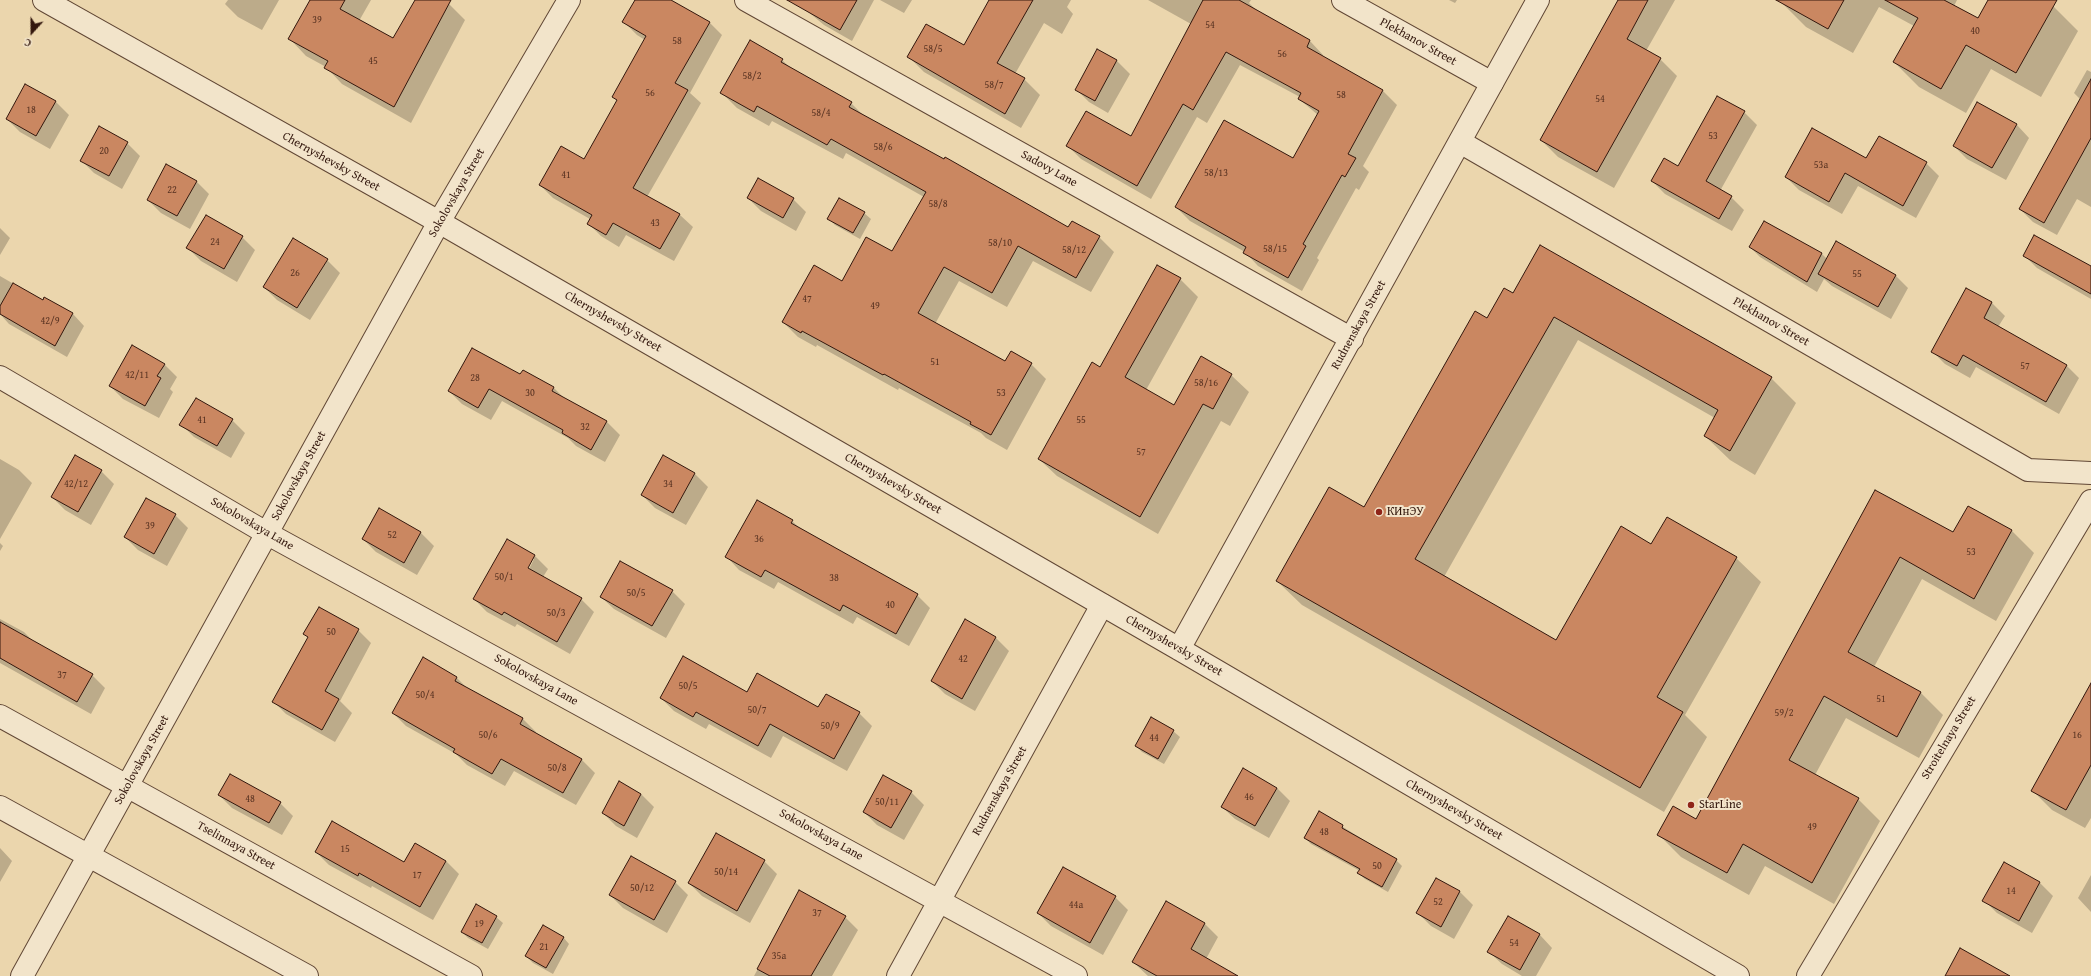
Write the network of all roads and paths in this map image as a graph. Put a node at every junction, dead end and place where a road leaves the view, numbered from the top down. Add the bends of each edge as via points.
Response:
1 (44, 0) edge
2 (569, 0) edge
3 (746, 0) edge
4 (1343, 0) edge
5 (1538, 0) edge
6 (1492, 83) junction
7 (1460, 142) junction
8 (439, 222) junction
9 (1352, 339) junction
10 (0, 377) edge
11 (2091, 473) edge
12 (2091, 500) edge
13 (268, 534) junction
14 (1102, 605) junction
15 (1180, 649) junction
16 (0, 716) edge
17 (127, 786) junction
18 (0, 807) edge
19 (89, 856) junction
20 (940, 900) junction
21 (22, 976) edge
22 (307, 976) edge
23 (471, 976) edge
24 (898, 976) edge
25 (1076, 976) edge
26 (1738, 976) edge
27 (1808, 976) edge

1 - 8 street, Chernyshevsky Street
2 - 8 street, Sokolovskaya Street
3 - 9 street, Sadovy Lane
4 - 6 street, Plekhanov Street
5 - 6 street, Rudnenskaya Street
6 - 7 street, Rudnenskaya Street
7 - 9 street, Rudnenskaya Street
7 - 11 street, Plekhanov Street via 2028,470
8 - 13 street, Sokolovskaya Street
8 - 14 street, Chernyshevsky Street
9 - 15 street, Rudnenskaya Street
10 - 13 street, Sokolovskaya Lane
12 - 27 street, Stroitelnaya Street
13 - 17 street, Sokolovskaya Street
13 - 20 street, Sokolovskaya Lane
14 - 15 street, Chernyshevsky Street
14 - 20 street, Rudnenskaya Street
15 - 26 street, Chernyshevsky Street
16 - 17 street, Tselinnaya Street
17 - 19 street, Sokolovskaya Street
17 - 23 street, Tselinnaya Street
18 - 19 street
19 - 21 street, Sokolovskaya Street
19 - 22 street
20 - 24 street, Rudnenskaya Street
20 - 25 street, Sokolovskaya Lane

